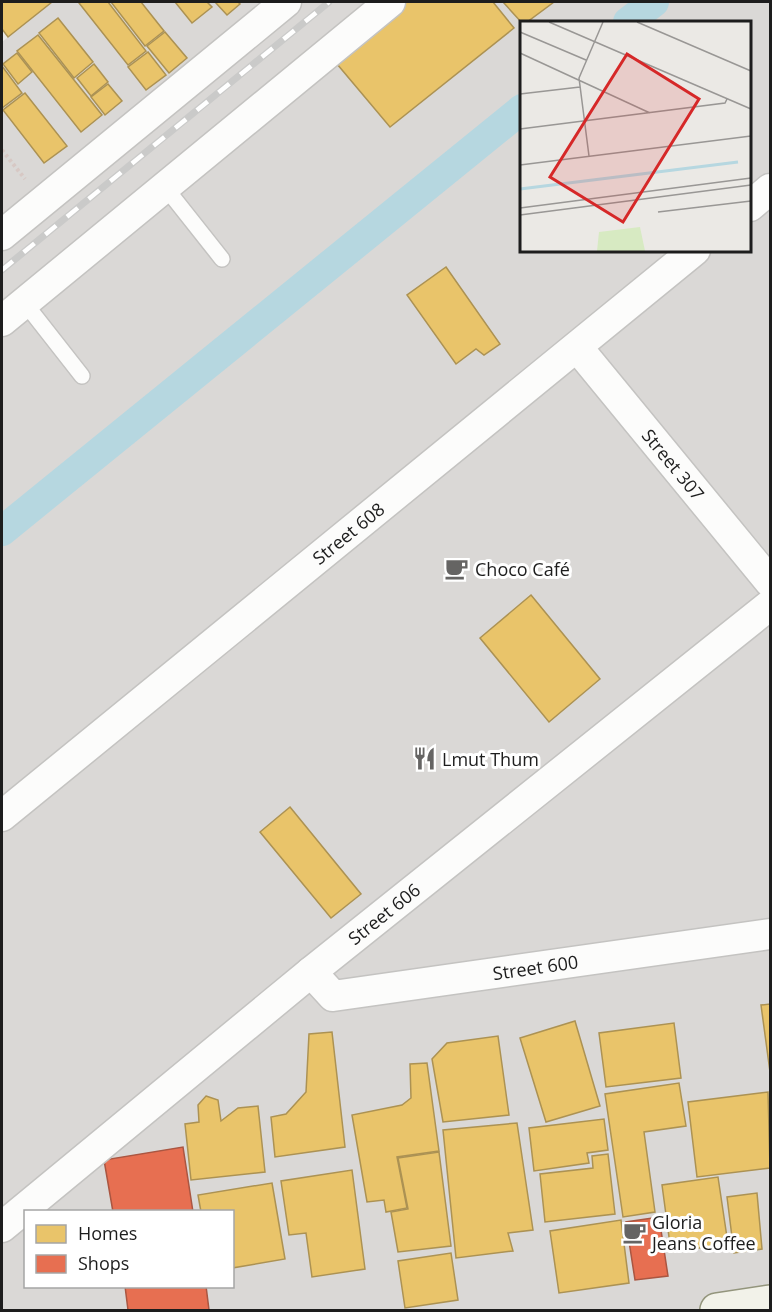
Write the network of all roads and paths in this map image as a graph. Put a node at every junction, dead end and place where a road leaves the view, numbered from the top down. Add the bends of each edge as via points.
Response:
1 (286, 2) edge
2 (390, 2) edge
3 (2, 150) edge
4 (165, 187) junction
5 (771, 189) edge
6 (43, 201) junction
7 (751, 205) edge
8 (2, 235) edge
9 (693, 252) edge
10 (222, 259) dead end
11 (24, 302) junction
12 (2, 321) edge
13 (577, 347) junction
14 (82, 376) dead end
15 (771, 582) edge
16 (771, 605) edge
17 (2, 816) edge
18 (771, 934) edge
19 (311, 972) junction
20 (2, 1227) edge
21 (771, 1302) edge
22 (717, 1311) edge

1 - 6 street
2 - 4 street
3 - 6 path
4 - 10 lane
4 - 11 street
5 - 7 street
6 - 8 street
9 - 13 street, Street 608
11 - 12 street
11 - 14 lane
13 - 15 street, Street 307
13 - 17 street, Street 608
16 - 19 street, Street 606
18 - 19 street, Street 600 via 333,996
19 - 20 street, Street 606
21 - 22 street

